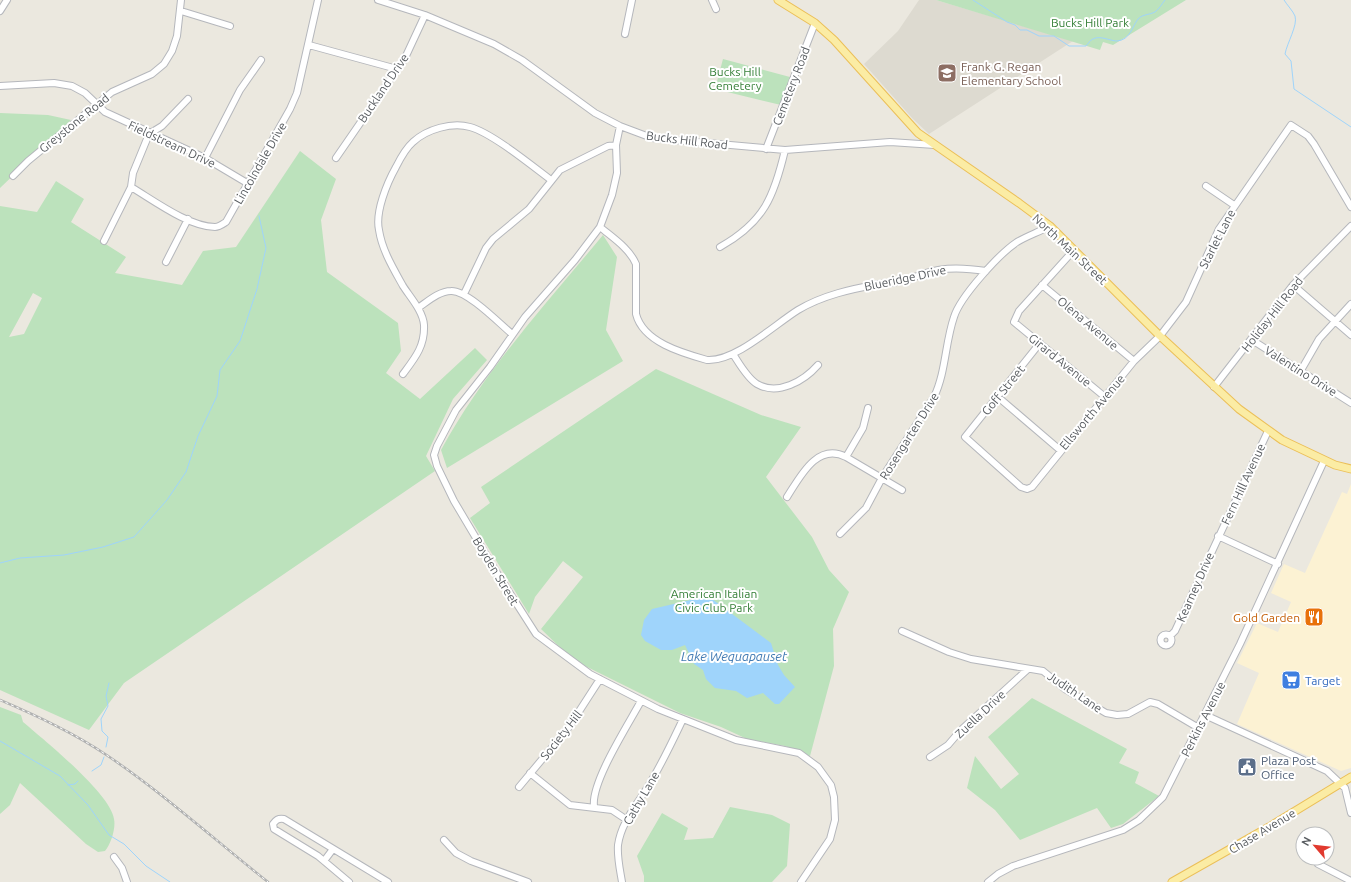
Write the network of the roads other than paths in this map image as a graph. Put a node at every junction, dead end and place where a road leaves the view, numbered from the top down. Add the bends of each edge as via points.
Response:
1 (7, 0) edge
2 (182, 0) edge
3 (318, 0) edge
4 (378, 0) edge
5 (632, 0) edge
6 (712, 0) edge
7 (778, 0) edge
8 (394, 3) edge
9 (716, 9) dead end
10 (181, 11) junction
11 (0, 12) edge
12 (425, 15) junction
13 (815, 23) junction
14 (230, 26) dead end
15 (626, 34) dead end
16 (309, 46) junction
17 (261, 60) dead end
18 (397, 69) junction
19 (0, 86) edge
20 (188, 99) dead end
21 (97, 105) junction
22 (620, 126) junction
23 (149, 134) junction
24 (616, 145) junction
25 (935, 145) junction
26 (766, 148) junction
27 (785, 150) junction
28 (205, 158) junction
29 (336, 158) dead end
30 (13, 176) dead end
31 (551, 180) junction
32 (247, 183) junction
33 (1206, 186) dead end
34 (131, 188) junction
35 (1234, 205) junction
36 (1351, 207) edge
37 (188, 219) junction
38 (1050, 226) junction
39 (1351, 226) edge
40 (600, 227) junction
41 (104, 241) dead end
42 (720, 247) dead end
43 (1074, 250) junction
44 (166, 262) dead end
45 (986, 271) junction
46 (1042, 285) junction
47 (1293, 285) junction
48 (464, 294) junction
49 (1351, 304) edge
50 (418, 308) junction
51 (1335, 322) junction
52 (512, 334) junction
53 (1351, 335) edge
54 (1160, 336) junction
55 (1252, 340) junction
56 (1040, 343) junction
57 (733, 354) junction
58 (1134, 361) junction
59 (818, 364) dead end
60 (1300, 372) junction
61 (403, 374) dead end
62 (1214, 387) junction
63 (998, 397) junction
64 (1105, 397) junction
65 (1351, 403) edge
66 (868, 408) dead end
67 (1268, 431) junction
68 (1060, 450) junction
69 (846, 456) junction
70 (1324, 461) junction
71 (1351, 470) edge
72 (882, 478) junction
73 (1027, 489) joint
74 (902, 490) dead end
75 (787, 497) dead end
76 (840, 534) dead end
77 (1218, 536) junction
78 (1278, 564) junction
79 (902, 631) dead end
80 (1170, 636) dead end
81 (1028, 669) junction
82 (600, 679) junction
83 (641, 701) junction
84 (1205, 715) junction
85 (683, 720) junction
86 (1197, 727) junction
87 (930, 757) dead end
88 (530, 773) junction
89 (1351, 777) edge
90 (1341, 783) junction
91 (519, 787) dead end
92 (594, 806) junction
93 (1351, 813) edge
94 (627, 820) junction
95 (444, 840) dead end
96 (333, 849) junction
97 (114, 857) dead end
98 (324, 861) junction
99 (1322, 866) edge
100 (1351, 881) edge
101 (127, 882) edge
102 (349, 882) edge
103 (388, 882) edge
104 (528, 882) edge
105 (622, 882) edge
106 (801, 882) edge
107 (988, 882) edge
108 (1172, 882) edge

1 - 11 street
2 - 10 street, Greystone Road
3 - 16 street, Lincolndale Drive
4 - 8 street, Bucks Hill Road
5 - 15 street
6 - 9 street
7 - 13 main road, North Main Street
8 - 12 street, Bucks Hill Road
10 - 14 street
10 - 21 street, Greystone Road via 177,36 164,64 152,74 112,92
12 - 18 street, Buckland Drive via 405,58
12 - 22 street, Bucks Hill Road via 500,47 595,113
13 - 25 main road, North Main Street via 834,40 918,133
13 - 26 street, Cemetery Road
16 - 18 street
16 - 32 street, Lincolndale Drive via 290,110
17 - 28 street via 240,90
18 - 29 street, Buckland Drive
19 - 21 street, Fieldstream Drive via 54,83 72,86 85,93
20 - 23 street via 162,126
21 - 23 street, Fieldstream Drive via 105,112
21 - 30 street, Greystone Road
22 - 24 street, Boyden Street
22 - 26 street, Bucks Hill Road via 652,138
23 - 28 street, Fieldstream Drive
23 - 34 street via 133,172
24 - 31 street via 608,146 567,166
24 - 40 street, Boyden Street via 617,173
25 - 27 street, Bucks Hill Road via 890,142
25 - 38 main road, North Main Street
26 - 27 street, Bucks Hill Road
27 - 42 street via 777,183 767,206 752,223
28 - 32 street, Fieldstream Drive
31 - 48 street via 529,209 486,248
31 - 50 street via 486,134 470,127 451,126 429,132 413,142 388,181 381,204 378,229 385,252
32 - 37 street, Lincolndale Drive via 226,222 217,227
33 - 35 street
34 - 37 street, Lincolndale Drive
34 - 41 street
35 - 36 street, Starlet Lane via 1291,125 1308,136 1314,144
35 - 54 street, Starlet Lane via 1219,228 1186,302
37 - 44 street
38 - 43 main road, North Main Street
38 - 45 street, Rosengarten Drive via 1017,242 1001,254
39 - 47 street, Holiday Hill Road
40 - 52 street, Boyden Street
40 - 57 street, Blueridge Drive via 621,243 634,258 638,272 636,314 638,322 649,337 707,360 716,361
43 - 46 street
43 - 54 main road, North Main Street
45 - 57 street, Blueridge Drive via 959,268 927,272 906,280 850,290 825,298 800,309
45 - 72 street, Rosengarten Drive via 954,316 940,385 934,397
46 - 56 street, Girard Avenue via 1019,311 1014,322
46 - 58 street, Olena Avenue
47 - 51 street
47 - 55 street, Holiday Hill Road
48 - 50 street via 451,290
48 - 52 street
49 - 51 street
50 - 61 street via 424,323 424,340 419,353
51 - 53 street
51 - 60 street via 1319,339
52 - 82 street, Boyden Street via 456,410 434,455 458,508 530,626 536,634
54 - 58 street, Ellsworth Avenue
54 - 62 main road, North Main Street
55 - 60 street, Valentino Drive
55 - 62 street, Holiday Hill Road
56 - 63 street, Goff Street
56 - 64 street, Girard Avenue
57 - 59 street via 756,383 777,389 809,375
58 - 64 street, Ellsworth Avenue
60 - 65 street, Valentino Drive
62 - 67 main road, North Main Street
63 - 68 street
63 - 73 street, Goff Street via 965,437 1021,487
64 - 68 street, Ellsworth Avenue
66 - 69 street via 863,428
67 - 70 main road, North Main Street
67 - 77 street, Fern Hill Avenue
68 - 73 street, Ellsworth Avenue via 1032,487
69 - 72 street
69 - 75 street via 832,452 817,457 805,469
70 - 71 main road, North Main Street
70 - 78 street, Perkins Avenue
72 - 74 street
72 - 76 street, Rosengarten Drive via 866,508
77 - 78 street
77 - 80 street, Kearney Drive via 1176,630
78 - 84 street, Perkins Avenue
79 - 81 street, Judith Lane via 971,659
81 - 86 street, Judith Lane via 1043,671 1065,689 1106,713 1128,714 1150,702
81 - 87 street, Zuella Drive via 948,745
82 - 83 street, Boyden Street
82 - 88 street, Society Hill via 569,727
83 - 85 street, Boyden Street
83 - 92 street via 599,780 593,799
84 - 86 street, Perkins Avenue
84 - 90 street via 1322,768
85 - 94 street, Cathy Lane via 648,787
85 - 106 street, Boyden Street via 748,743 799,753 818,767 825,776 831,785 834,798 834,830
86 - 107 street, Perkins Avenue via 1163,797 1139,820 1108,836 1013,866
88 - 91 street, Society Hill
88 - 92 street via 570,805
89 - 90 main road, Chase Avenue
90 - 93 street via 1347,793
90 - 108 main road, Chase Avenue
92 - 94 street via 612,810
94 - 105 street, Cathy Lane via 618,845
95 - 104 street via 456,853 471,861
96 - 98 street
96 - 98 street via 280,818 273,824 274,828
96 - 103 street
97 - 101 street via 122,868
98 - 102 street
99 - 100 street

